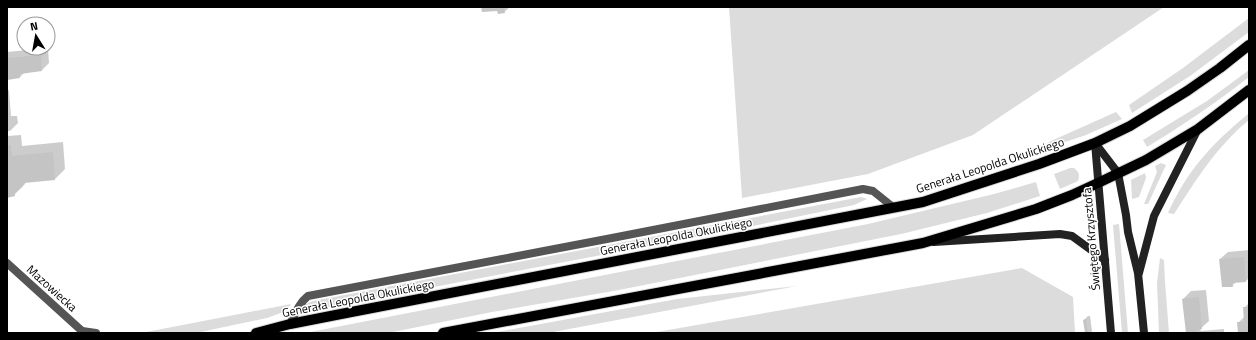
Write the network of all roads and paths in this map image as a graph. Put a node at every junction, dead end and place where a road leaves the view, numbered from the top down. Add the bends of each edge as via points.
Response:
1 (1249, 45) edge
2 (1249, 90) edge
3 (1198, 129) junction
4 (1095, 142) junction
5 (1118, 173) junction
6 (1098, 183) junction
7 (893, 207) junction
8 (923, 243) junction
9 (1105, 260) junction
10 (7, 263) edge
11 (1138, 273) junction
12 (290, 324) junction
13 (82, 332) edge
14 (96, 333) edge
15 (256, 333) edge
16 (443, 333) edge
17 (1111, 333) edge
18 (1144, 333) edge

1 - 4 main road, Generała Leopolda Okulickiego via 1161,108
2 - 3 main road
3 - 5 main road via 1146,160
3 - 11 main road via 1154,216
4 - 5 main road
4 - 6 main road, Świętego Krzysztofa
4 - 7 main road, Generała Leopolda Okulickiego via 1018,172 922,202
5 - 6 main road
5 - 11 main road
6 - 8 main road via 1036,209
6 - 9 main road, Świętego Krzysztofa
7 - 12 main road, Generała Leopolda Okulickiego
7 - 12 street via 873,191 862,189 308,296 298,307
8 - 9 main road via 1060,234 1072,236
8 - 16 main road
9 - 17 main road, Świętego Krzysztofa
10 - 13 street, Mazowiecka
11 - 18 main road
12 - 15 main road, Generała Leopolda Okulickiego
13 - 14 street, Mazowiecka

